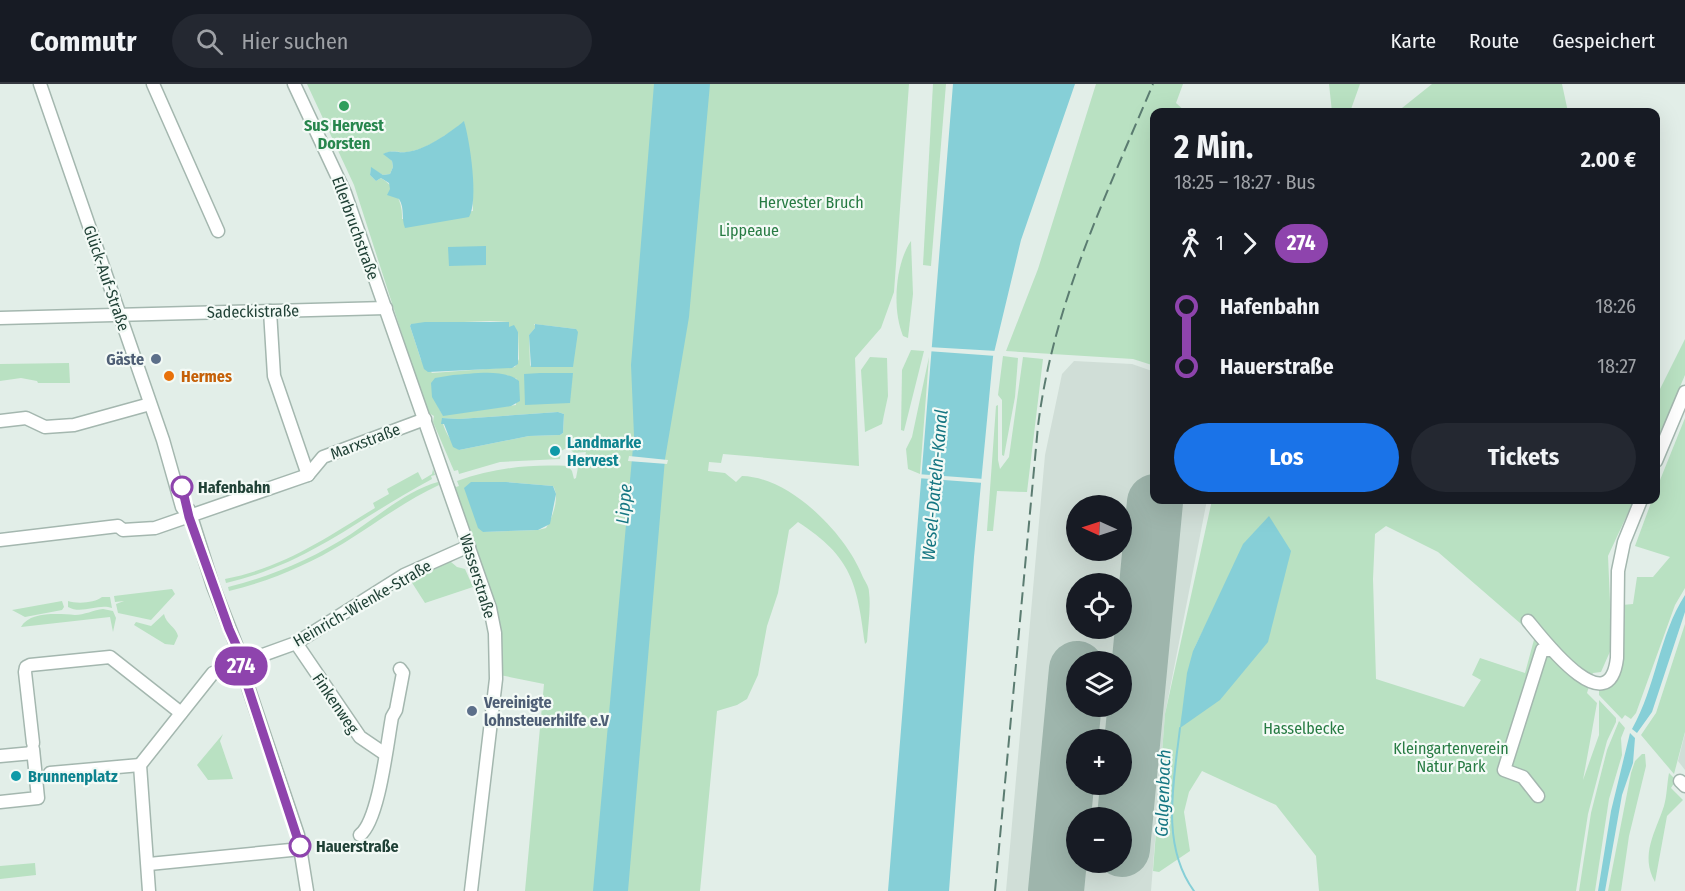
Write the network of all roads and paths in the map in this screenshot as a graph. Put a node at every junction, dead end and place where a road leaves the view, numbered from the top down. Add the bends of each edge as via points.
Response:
1 (40, 84) edge
2 (153, 84) edge
3 (294, 84) edge
4 (218, 231) dead end
5 (386, 308) junction
6 (270, 311) junction
7 (119, 314) junction
8 (0, 318) edge
9 (1685, 392) edge
10 (150, 404) junction
11 (425, 418) junction
12 (0, 421) edge
13 (1660, 451) edge
14 (308, 475) junction
15 (1639, 504) edge
16 (189, 517) junction
17 (0, 540) edge
18 (469, 546) junction
19 (1528, 621) dead end
20 (296, 643) junction
21 (1552, 650) junction
22 (240, 663) junction
23 (400, 669) dead end
24 (181, 713) junction
25 (33, 748) junction
26 (385, 754) junction
27 (0, 756) edge
28 (140, 765) junction
29 (41, 774) junction
30 (1538, 796) dead end
31 (0, 802) edge
32 (360, 835) dead end
33 (301, 849) junction
34 (149, 864) junction
35 (149, 891) edge
36 (307, 891) edge
37 (471, 891) edge

1 - 7 street, Glück-Auf-Straße
2 - 4 street
3 - 5 street, Ellerbruchstraße via 345,193
5 - 6 street, Sadeckistraße
5 - 11 street, Wasserstraße
6 - 7 street, Sadeckistraße
6 - 14 street via 274,376
7 - 8 street, Sadeckistraße
7 - 10 street, Glück-Auf-Straße
9 - 13 street
10 - 12 street via 74,425 45,428 27,418
10 - 16 street, Glück-Auf-Straße via 182,507
11 - 14 street, Marxstraße via 323,457
11 - 18 street, Wasserstraße
14 - 16 street, Marxstraße
15 - 21 street via 1624,542 1618,571 1618,650 1613,673 1603,681 1588,681
16 - 17 street, Marxstraße via 155,528 123,530 118,526
16 - 22 street, Glück-Auf-Straße via 229,629 229,643
18 - 20 street, Heinrich-Wienke-Straße via 404,575
18 - 37 street, Wasserstraße via 490,608 497,657
19 - 21 street
20 - 22 street, Heinrich-Wienke-Straße
20 - 26 street, Finkenweg via 360,737
21 - 30 street via 1542,650 1504,770 1522,777
22 - 24 street, Heinrich-Wienke-Straße via 213,673
22 - 33 street, Glück-Auf-Straße
23 - 26 street via 404,673
24 - 25 street via 110,657 30,665 25,672
24 - 28 street, Heinrich-Wienke-Straße
25 - 27 street
25 - 29 street
26 - 32 street via 369,828
28 - 29 street
28 - 34 street
29 - 31 street via 38,798
33 - 34 street
33 - 36 street, Glück-Auf-Straße
34 - 35 street

